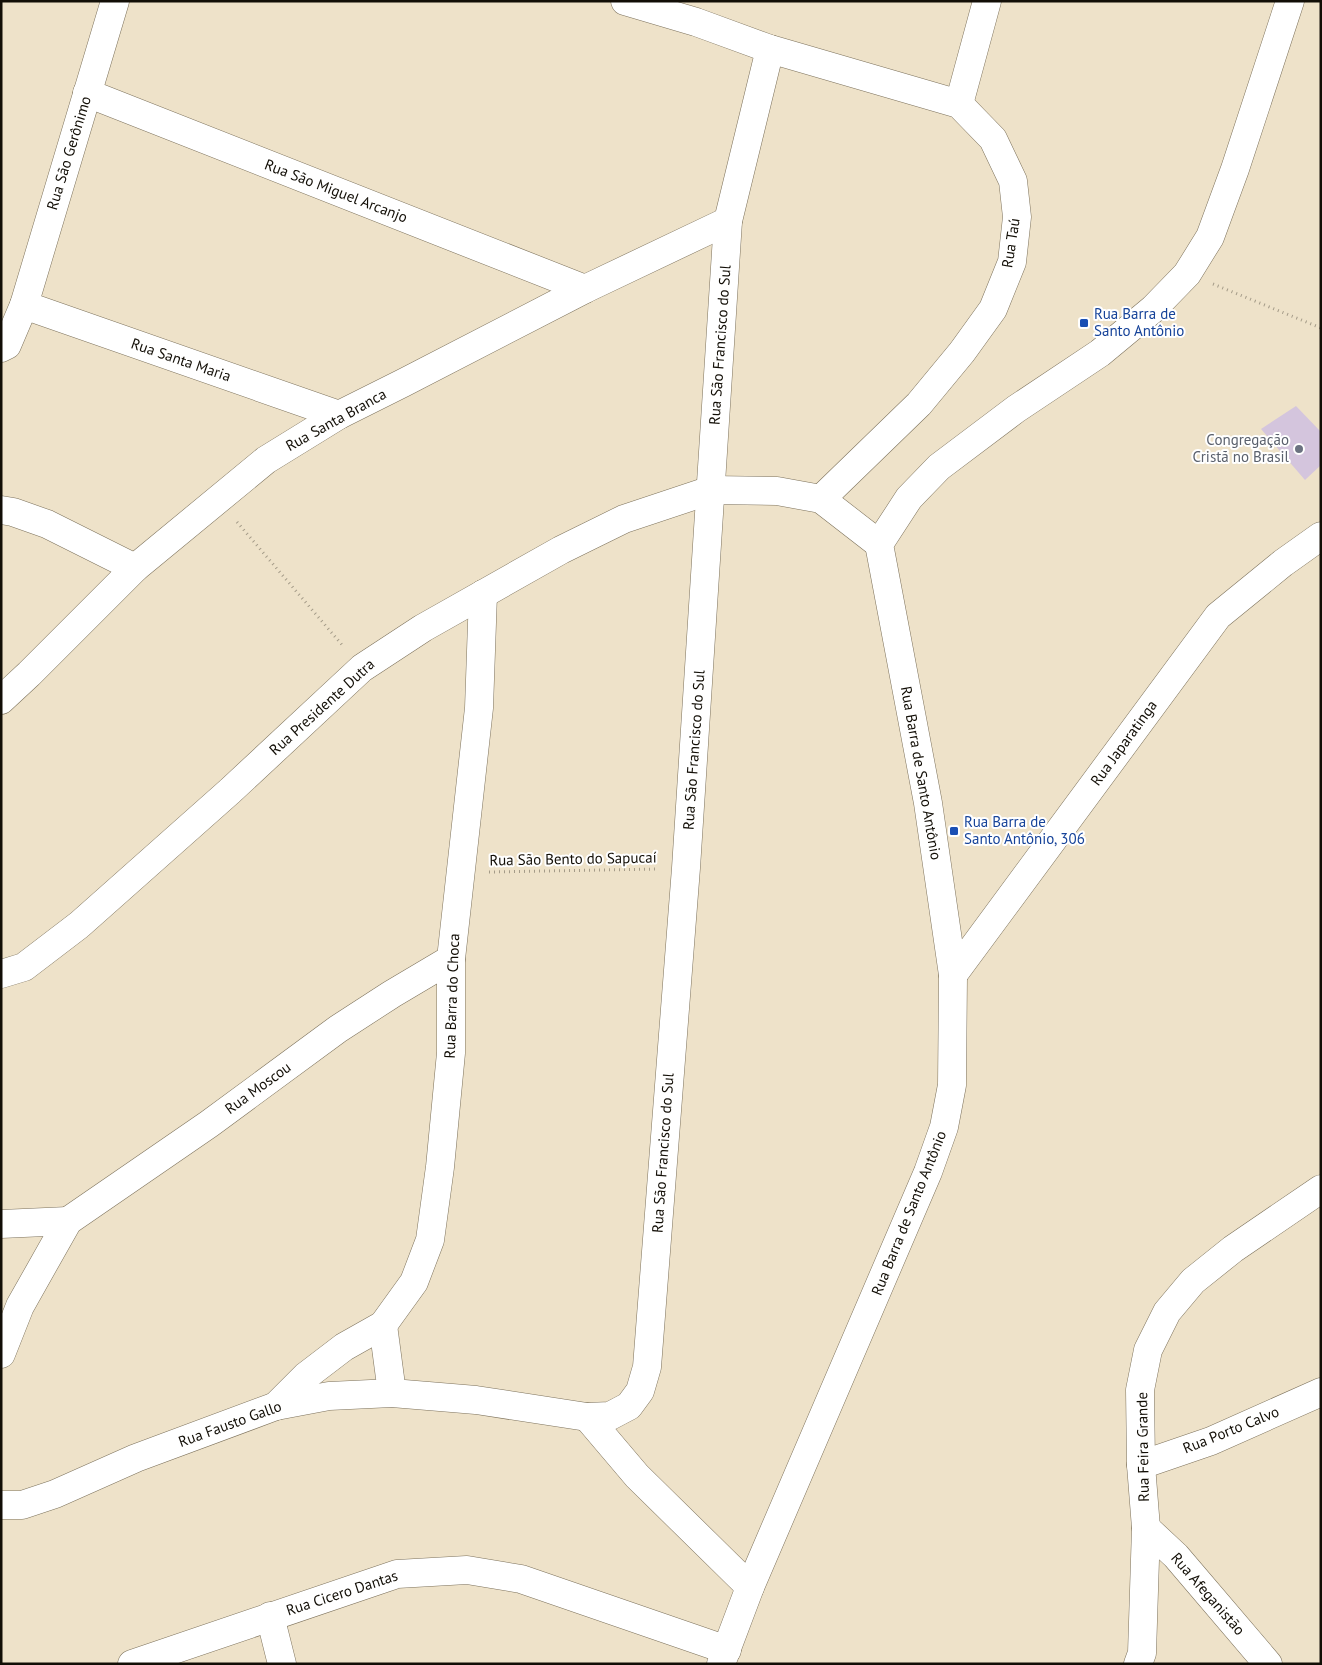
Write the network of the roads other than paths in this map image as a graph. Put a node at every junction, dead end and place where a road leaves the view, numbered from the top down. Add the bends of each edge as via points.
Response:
1 (115, 1) edge
2 (625, 1) edge
3 (987, 1) edge
4 (1290, 1) edge
5 (698, 12) edge
6 (770, 49) junction
7 (87, 93) junction
8 (959, 104) junction
9 (728, 221) junction
10 (584, 289) junction
11 (24, 305) junction
12 (1, 348) edge
13 (338, 415) junction
14 (711, 490) junction
15 (821, 499) junction
16 (1, 510) edge
17 (1321, 536) edge
18 (879, 544) junction
19 (135, 568) junction
20 (484, 594) junction
21 (1, 700) edge
22 (451, 959) junction
23 (1, 974) edge
24 (953, 975) junction
25 (1321, 1190) edge
26 (68, 1221) junction
27 (1, 1224) edge
28 (383, 1325) junction
29 (1, 1354) edge
30 (1321, 1392) edge
31 (392, 1393) junction
32 (276, 1406) junction
33 (587, 1416) junction
34 (1141, 1465) junction
35 (1, 1505) edge
36 (1146, 1528) junction
37 (750, 1587) junction
38 (270, 1616) junction
39 (724, 1657) edge
40 (132, 1664) edge
41 (282, 1664) edge
42 (1138, 1664) edge
43 (1268, 1664) edge

1 - 7 street, Rua São Gerônimo
2 - 5 street
3 - 8 street
4 - 18 street via 1210,237 1187,274 1153,309 1100,352 939,467 909,498
5 - 6 street
6 - 8 street
6 - 9 street, Rua São Francisco do Sul
7 - 10 street, Rua São Miguel Arcanjo
7 - 11 street, Rua São Gerônimo
8 - 15 street, Rua Taú via 993,140 1013,180 1017,217 1012,262 993,309 962,352 918,404
9 - 10 street, Rua Santa Branca
9 - 14 street, Rua São Francisco do Sul
10 - 13 street, Rua Santa Branca
11 - 12 street, Rua São Gerônimo via 6,345
11 - 13 street, Rua Santa Maria
13 - 19 street, Rua Santa Branca via 266,460
14 - 15 street, Rua Presidente Dutra via 777,491
14 - 20 street, Rua Presidente Dutra via 624,519
14 - 33 street, Rua São Francisco do Sul via 686,868 647,1367 640,1391 629,1406 610,1416
15 - 18 street
16 - 19 street via 47,524
17 - 24 street, Rua Japaratinga via 1218,616
18 - 24 street, Rua Barra de Santo Antônio via 928,802
19 - 21 street, Rua Santa Branca
20 - 22 street, Rua Barra do Choca via 479,708
20 - 23 street, Rua Presidente Dutra via 423,628 362,668 79,925 24,967
22 - 26 street, Rua Moscou via 338,1029 209,1124
22 - 28 street, Rua Barra do Choca via 451,1053 430,1240 414,1282
24 - 37 street, Rua Barra de Santo Antônio via 952,1085 944,1127 928,1172
25 - 34 street, Rua Feira Grande via 1226,1254 1193,1281 1167,1312 1148,1350 1140,1390
26 - 27 street
26 - 29 street via 20,1306
28 - 31 street
28 - 32 street, Rua Barra do Choca via 344,1347 306,1376
30 - 34 street, Rua Porto Calvo via 1211,1441
31 - 32 street, Rua Fausto Gallo via 329,1396
31 - 33 street, Rua Fausto Gallo via 476,1400
32 - 35 street, Rua Fausto Gallo via 136,1458 55,1494 22,1504
33 - 37 street via 637,1476
34 - 36 street, Rua Feira Grande
36 - 42 street, Rua Feira Grande via 1142,1654
36 - 43 street, Rua Afeganistão via 1176,1556
37 - 39 street, Rua Barra de Santo Antônio
38 - 39 street, Rua Cicero Dantas via 397,1574 467,1570 522,1579
38 - 40 street, Rua Cicero Dantas
38 - 41 street

